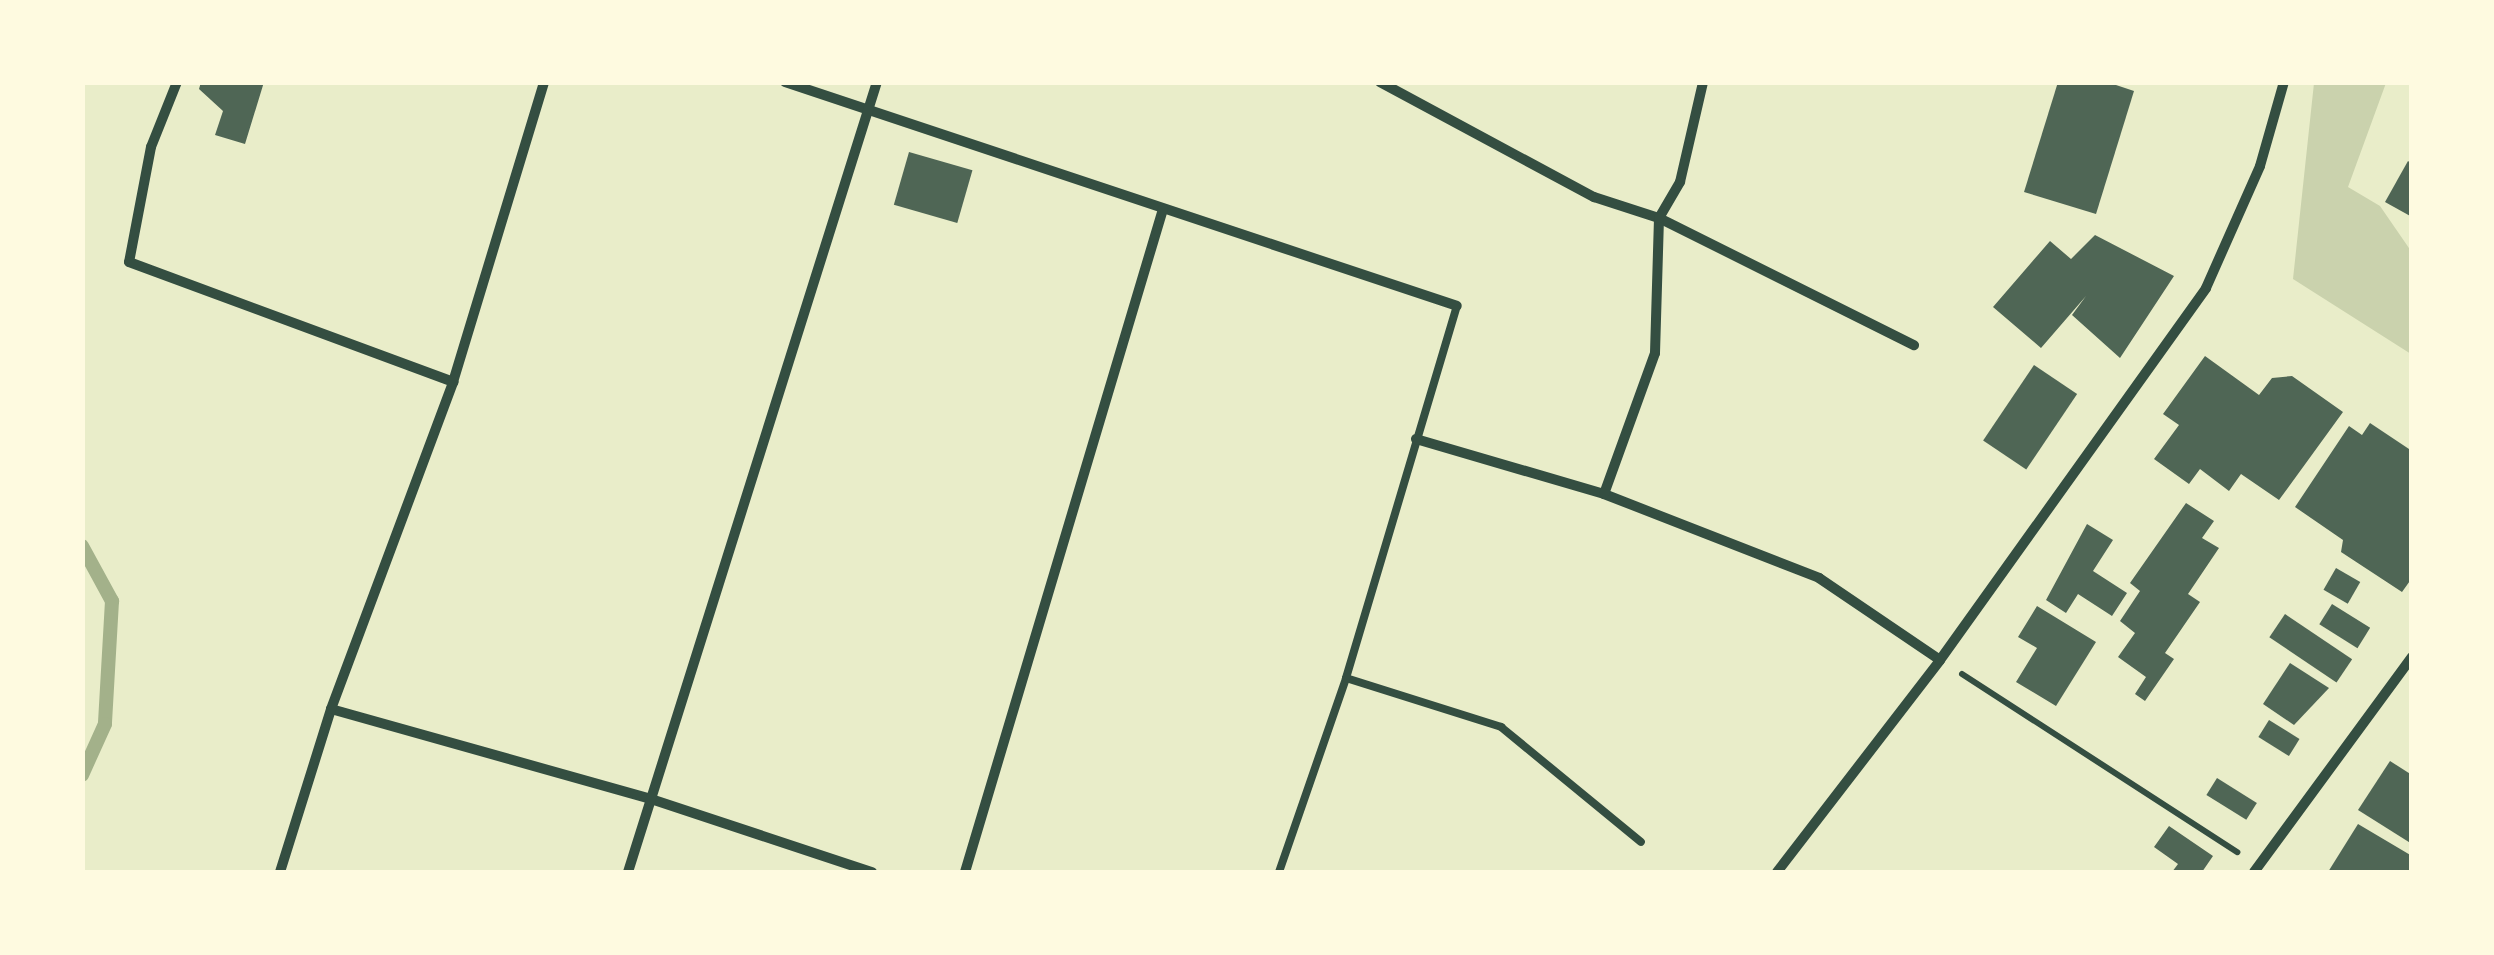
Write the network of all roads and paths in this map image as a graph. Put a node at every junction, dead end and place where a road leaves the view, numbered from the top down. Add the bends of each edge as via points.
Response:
1 (178, 82) edge
2 (544, 82) edge
3 (784, 82) edge
4 (877, 82) edge
5 (1380, 82) edge
6 (1702, 82) edge
7 (2284, 82) edge
8 (868, 111) junction
9 (1163, 208) junction
10 (1659, 218) junction
11 (1457, 306) joint
12 (1914, 345) dead end
13 (453, 382) junction
14 (1416, 439) junction
15 (1604, 494) junction
16 (2412, 657) edge
17 (1940, 660) junction
18 (1346, 678) junction
19 (331, 709) junction
20 (651, 799) junction
21 (1641, 842) dead end
22 (2260, 870) edge
23 (280, 872) edge
24 (628, 872) edge
25 (872, 872) edge
26 (964, 872) edge
27 (1279, 872) edge
28 (1777, 872) edge

1 - 13 street via 151,146 129,262
2 - 13 street
3 - 8 street
4 - 8 street
5 - 10 street via 1594,196
6 - 10 street via 1680,182
7 - 17 street via 2260,166 2206,288
8 - 9 street
8 - 20 street
9 - 11 street
9 - 26 street
10 - 12 street
10 - 15 street via 1654,352
11 - 14 lane
13 - 19 street
14 - 15 street
14 - 18 lane
15 - 17 street via 1819,578
16 - 22 street
17 - 22 path
17 - 28 street
18 - 21 lane via 1501,726
18 - 27 lane
19 - 20 street
19 - 23 street
20 - 24 street
20 - 25 street

